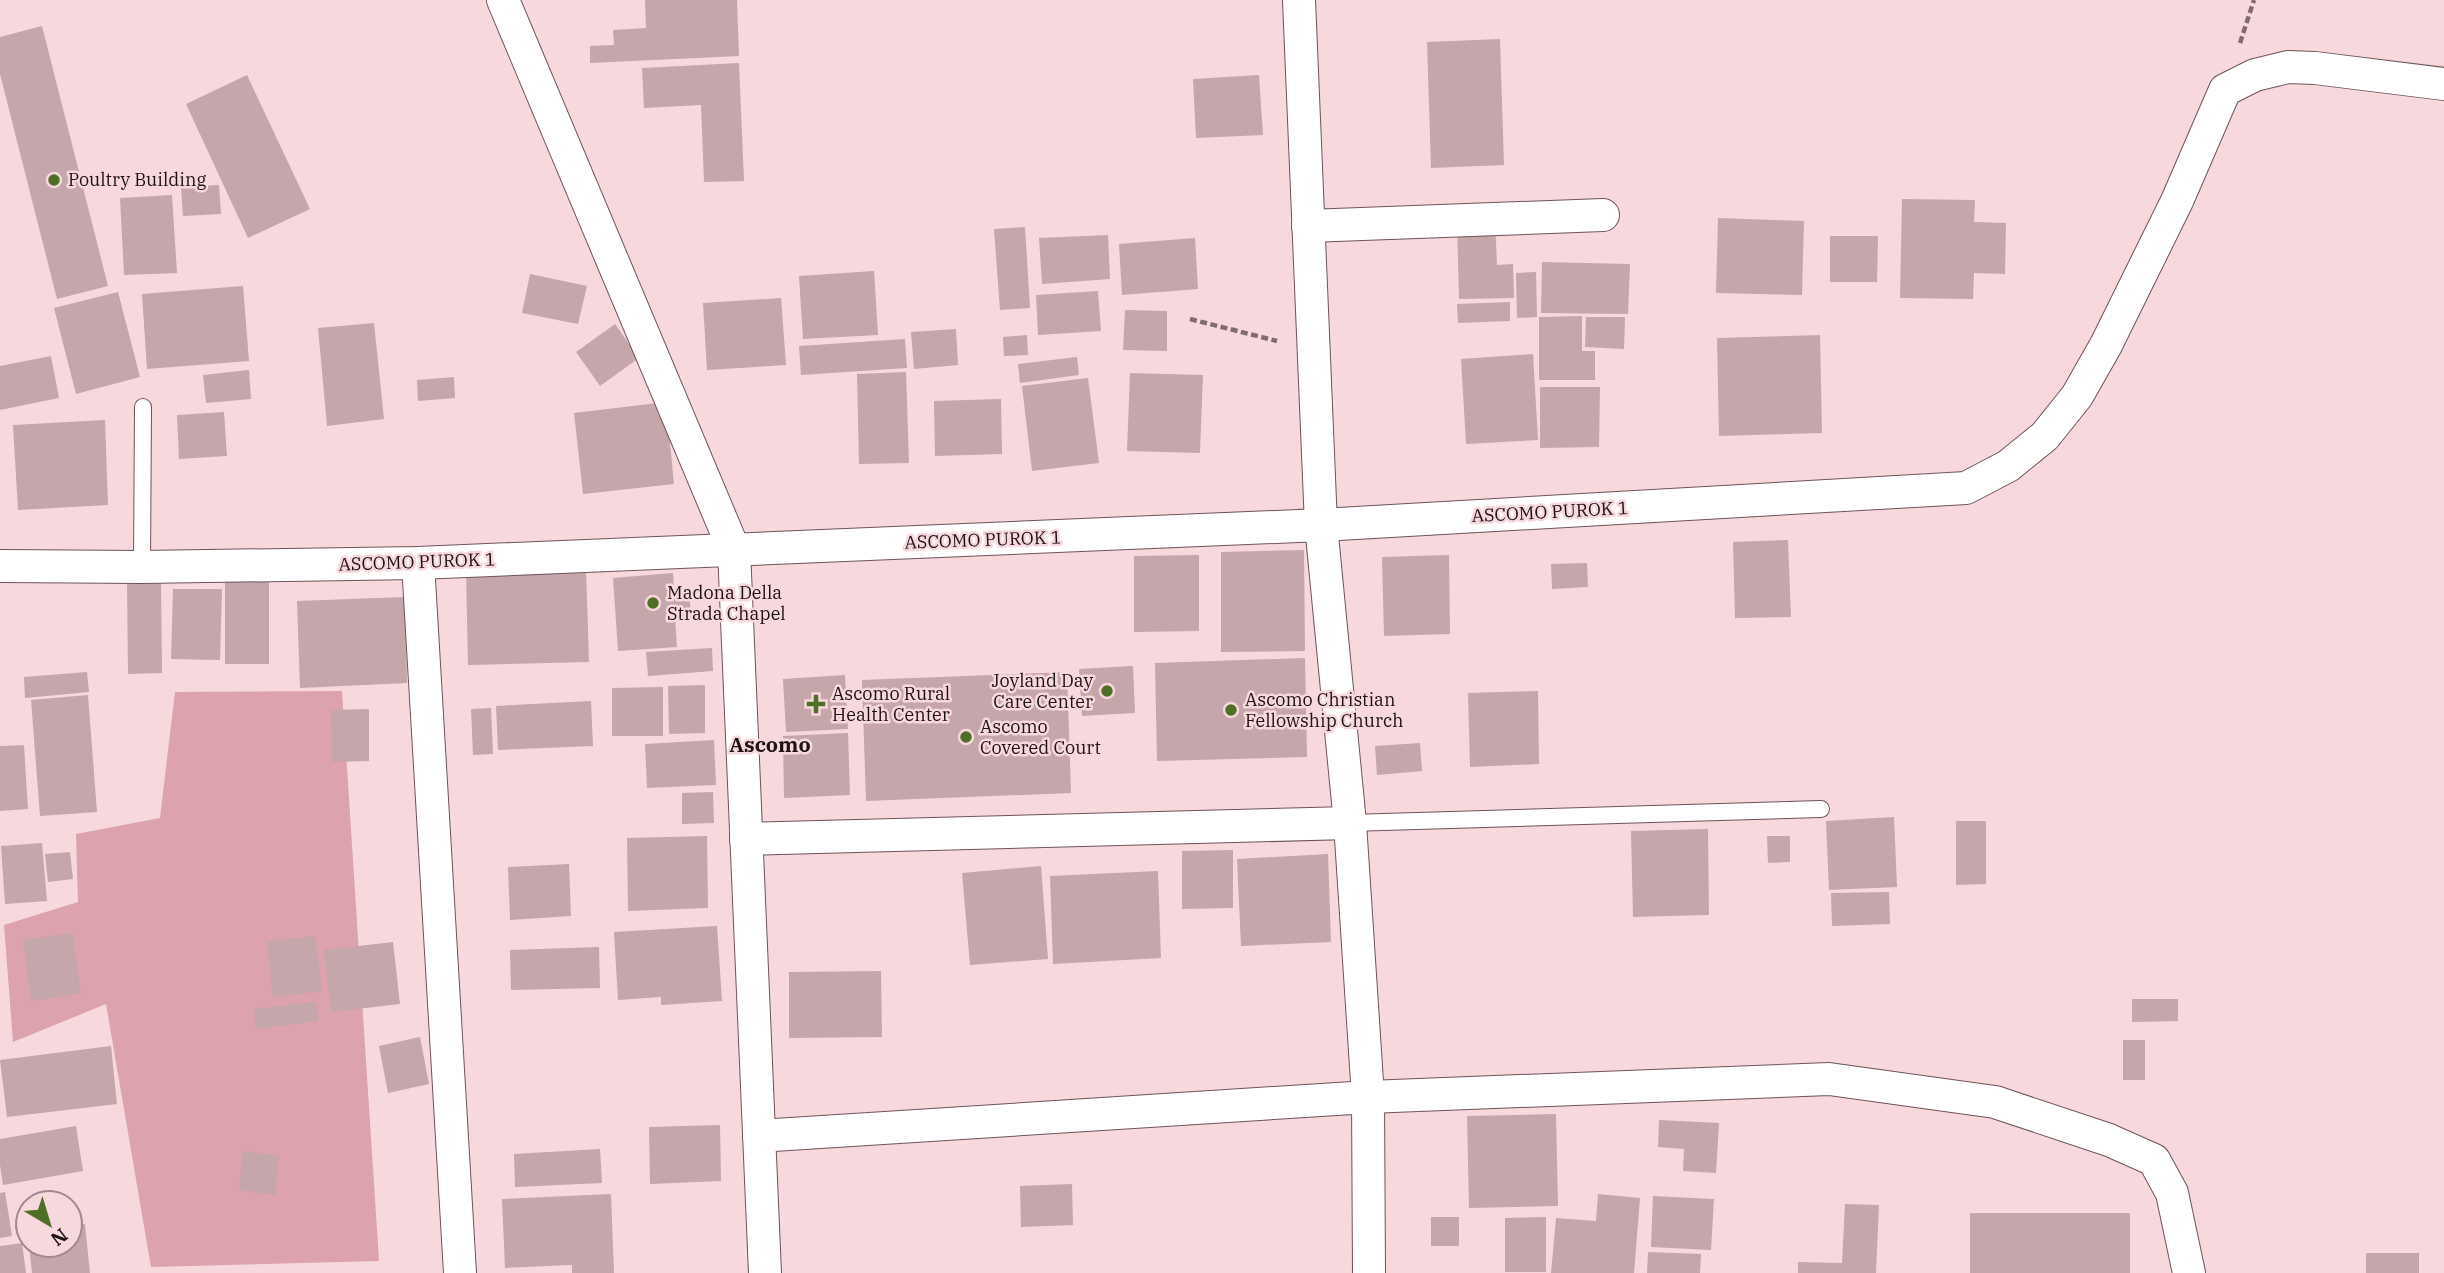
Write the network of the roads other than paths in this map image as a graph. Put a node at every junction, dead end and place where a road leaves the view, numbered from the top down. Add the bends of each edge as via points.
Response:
1 (503, 0) edge
2 (1299, 0) edge
3 (2444, 83) edge
4 (1602, 215) dead end
5 (1308, 226) junction
6 (143, 407) dead end
7 (1321, 525) junction
8 (734, 550) junction
9 (418, 563) junction
10 (0, 566) edge
11 (142, 567) junction
12 (1821, 809) dead end
13 (1350, 823) junction
14 (746, 839) junction
15 (1368, 1097) junction
16 (759, 1136) junction
17 (460, 1273) edge
18 (765, 1273) edge
19 (1369, 1273) edge
20 (2189, 1273) edge

1 - 8 street
2 - 5 street
3 - 7 street, ASCOMO PUROK 1 via 2288,68 2255,75 2225,90 2171,213 2077,396 2045,436 2008,467 1966,488
4 - 5 street
5 - 7 street
6 - 11 lane
7 - 8 street, ASCOMO PUROK 1
7 - 13 street
8 - 9 street, ASCOMO PUROK 1
8 - 14 street
9 - 11 street, ASCOMO PUROK 1
9 - 17 street
10 - 11 street, ASCOMO PUROK 1
12 - 13 lane
13 - 14 street
13 - 15 street
14 - 16 street
15 - 16 street
15 - 19 street
15 - 20 street via 1829,1079 1995,1102 2154,1160 2172,1193
16 - 18 street

